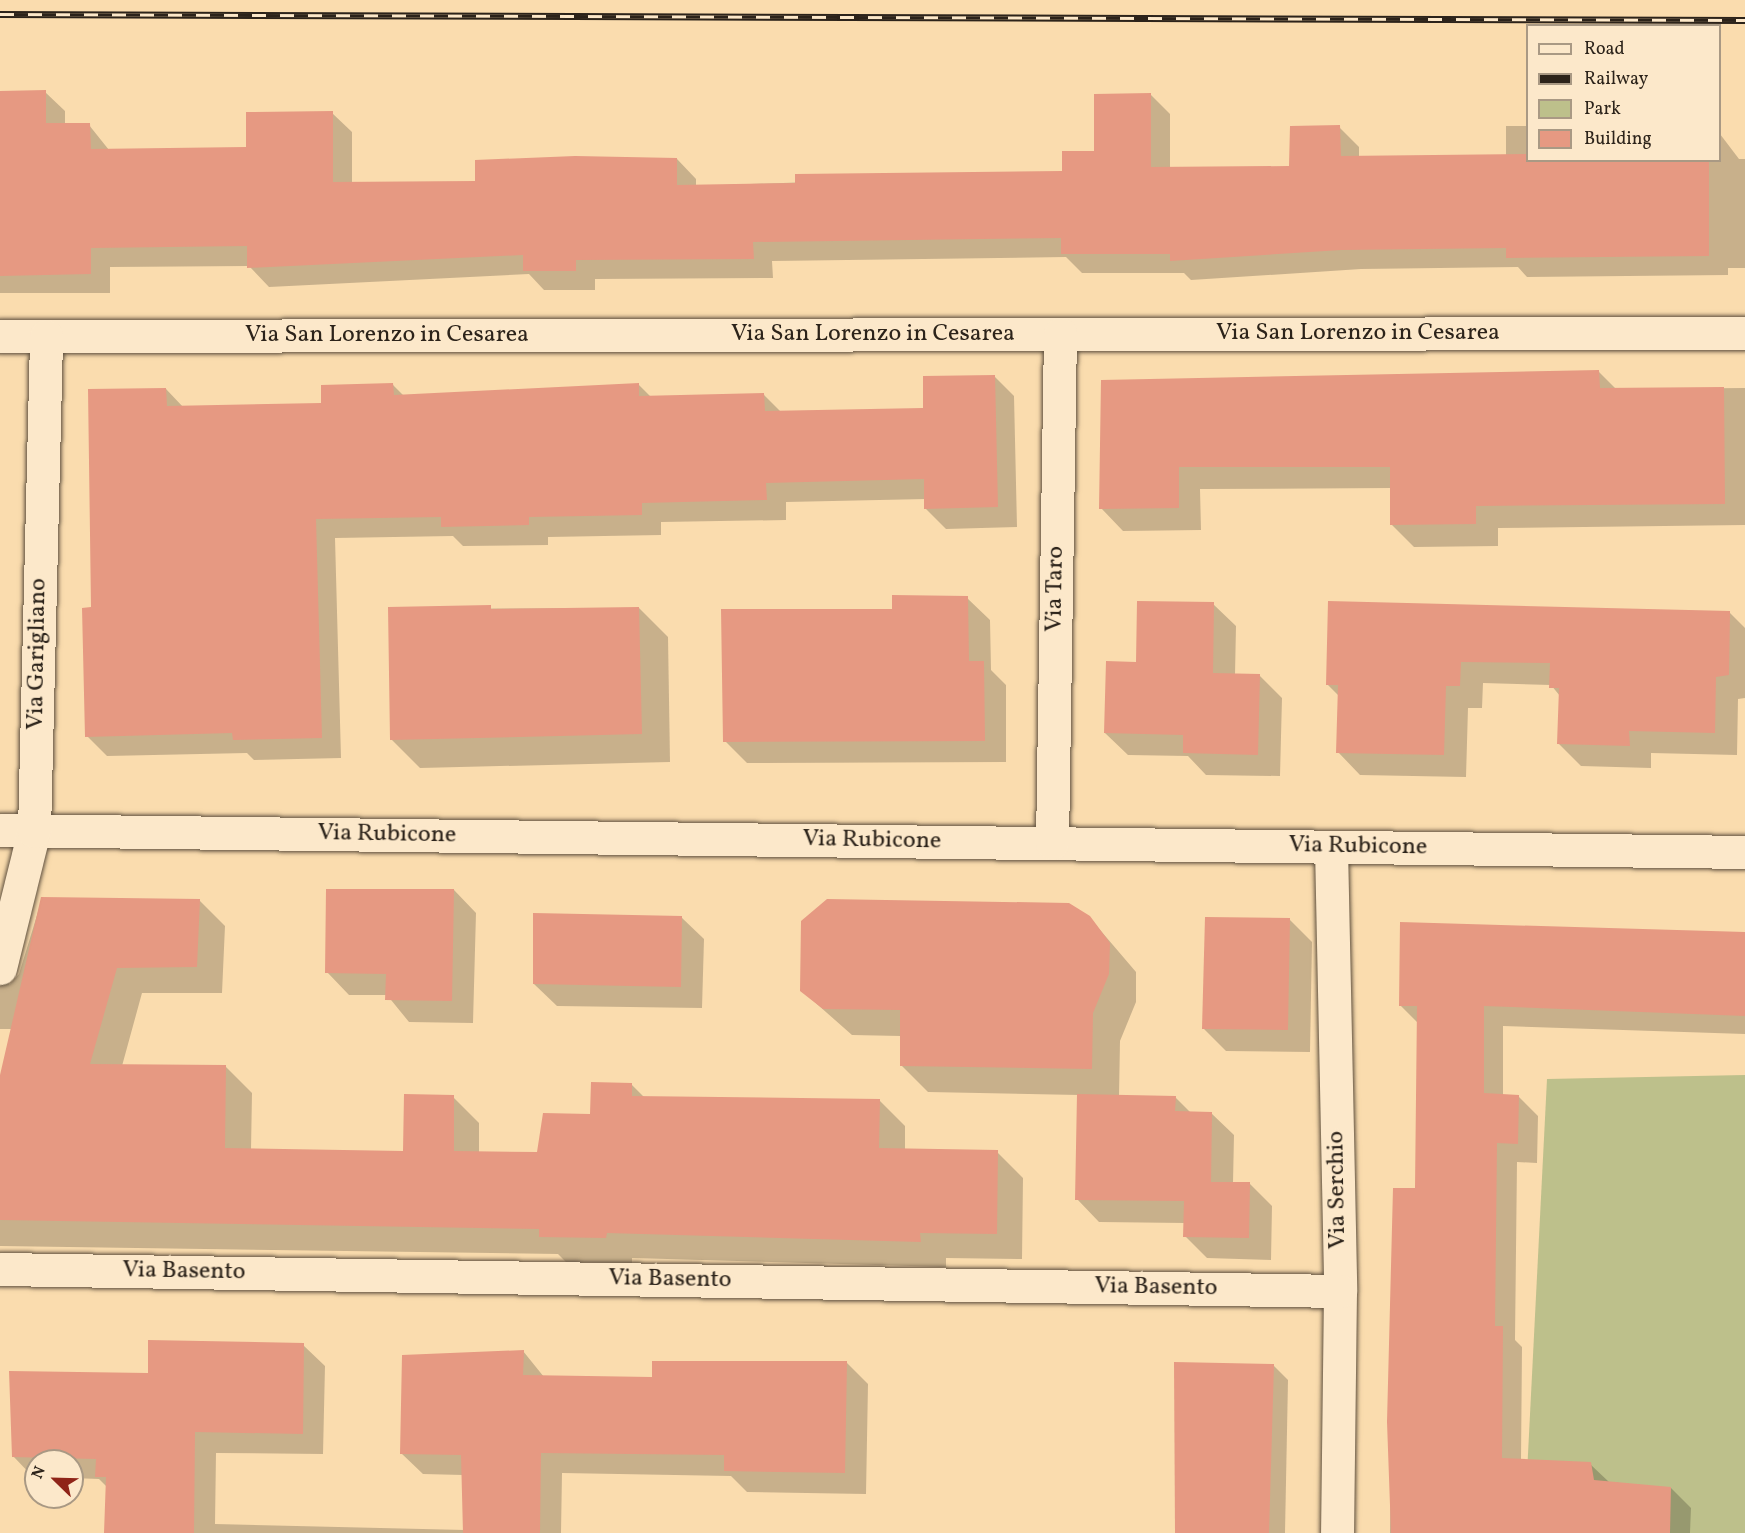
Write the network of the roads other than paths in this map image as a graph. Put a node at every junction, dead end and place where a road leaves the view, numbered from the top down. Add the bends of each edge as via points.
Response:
1 (1745, 333) edge
2 (1060, 334) junction
3 (0, 336) edge
4 (46, 336) junction
5 (0, 830) edge
6 (34, 831) junction
7 (1052, 843) junction
8 (1331, 847) junction
9 (1745, 852) edge
10 (0, 968) edge
11 (0, 1269) edge
12 (1340, 1291) junction
13 (1336, 1533) edge

1 - 2 street, Via San Lorenzo in Cesarea
2 - 4 street, Via San Lorenzo in Cesarea
2 - 7 street, Via Taro
3 - 4 street, Via San Lorenzo in Cesarea
4 - 6 street, Via Garigliano
5 - 6 street, Via Rubicone
6 - 7 street, Via Rubicone
6 - 10 street, Via Garigliano
7 - 8 street, Via Rubicone
8 - 9 street, Via Rubicone
8 - 12 street, Via Serchio
11 - 12 street, Via Basento
12 - 13 street, Via Serchio

